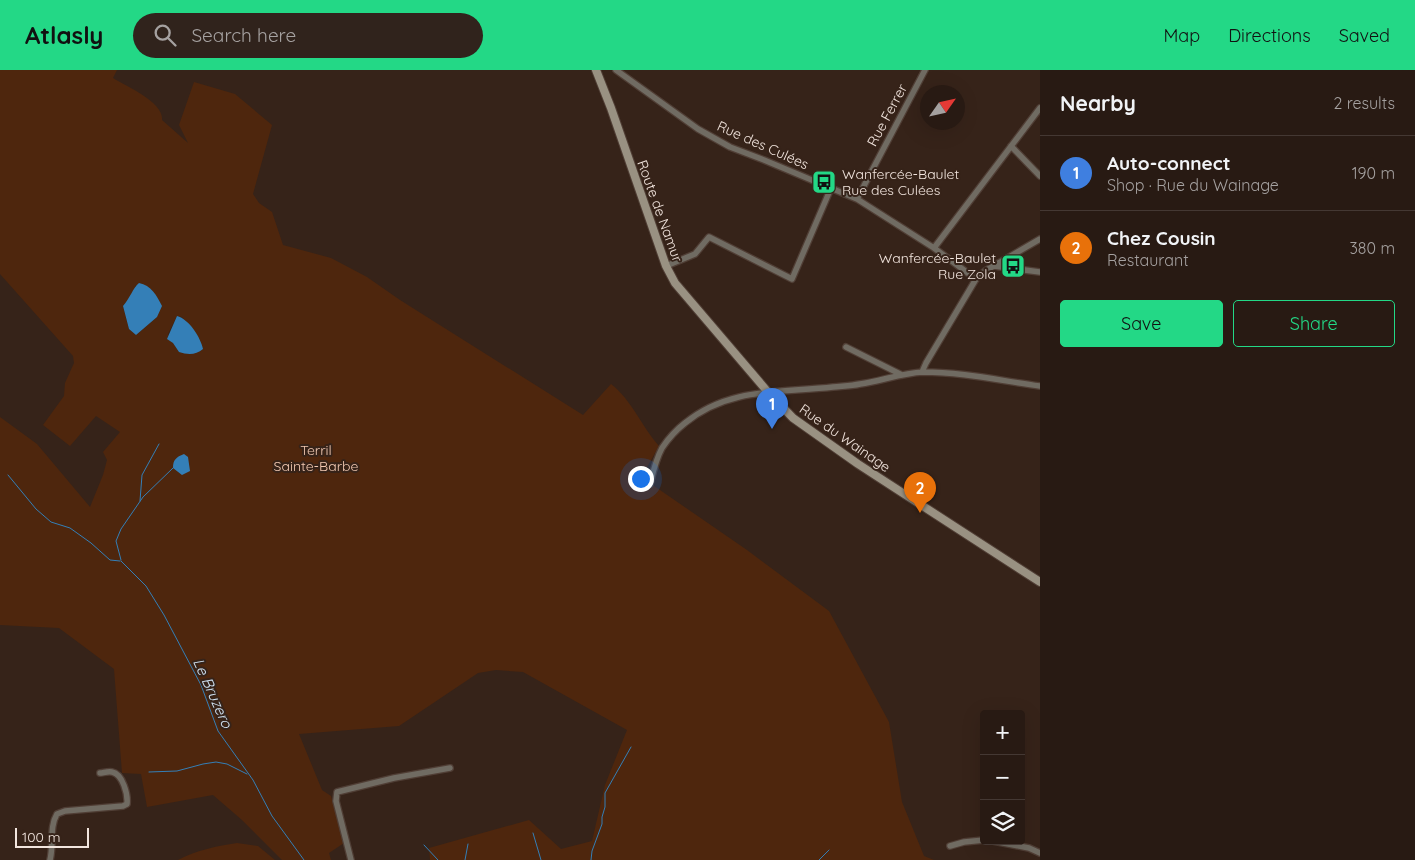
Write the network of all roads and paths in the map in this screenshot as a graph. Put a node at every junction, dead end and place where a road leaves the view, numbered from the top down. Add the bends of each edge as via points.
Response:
1 (596, 70) edge
2 (616, 70) edge
3 (925, 70) edge
4 (1040, 108) edge
5 (1011, 146) junction
6 (1040, 176) edge
7 (831, 188) junction
8 (857, 199) junction
9 (1040, 239) edge
10 (934, 248) junction
11 (666, 266) junction
12 (994, 266) junction
13 (1040, 272) edge
14 (976, 279) junction
15 (728, 346) joint
16 (846, 347) dead end
17 (922, 372) junction
18 (904, 375) junction
19 (1040, 386) edge
20 (767, 391) junction
21 (650, 484) dead end
22 (1040, 582) edge
23 (450, 768) dead end
24 (100, 773) dead end
25 (980, 840) edge
26 (1014, 845) edge
27 (950, 846) dead end
28 (1040, 853) edge
29 (50, 860) edge
30 (351, 860) edge

1 - 11 main road, Route de Namur
2 - 7 street, Rue des Culées via 698,129 730,147
3 - 8 street, Rue Ferrer
4 - 5 street
5 - 6 street
5 - 10 street
7 - 8 street, Rue des Culées
7 - 11 street via 792,279 709,237 695,254
8 - 10 street, Rue des Culées
9 - 12 street
10 - 14 street, Rue des Culées
11 - 15 main road, Route de Namur via 675,283
12 - 13 street
12 - 14 street
14 - 17 street
15 - 20 main road, Rue du Wainage
16 - 18 street
17 - 18 street
17 - 19 street
18 - 20 street via 860,384
20 - 21 street via 718,402 696,414 674,433 662,449
20 - 22 main road, Rue du Wainage via 793,418 858,464
23 - 30 street via 338,792 336,801
24 - 29 street via 111,772 119,776 127,804 58,814 53,824
25 - 27 street
26 - 28 street

